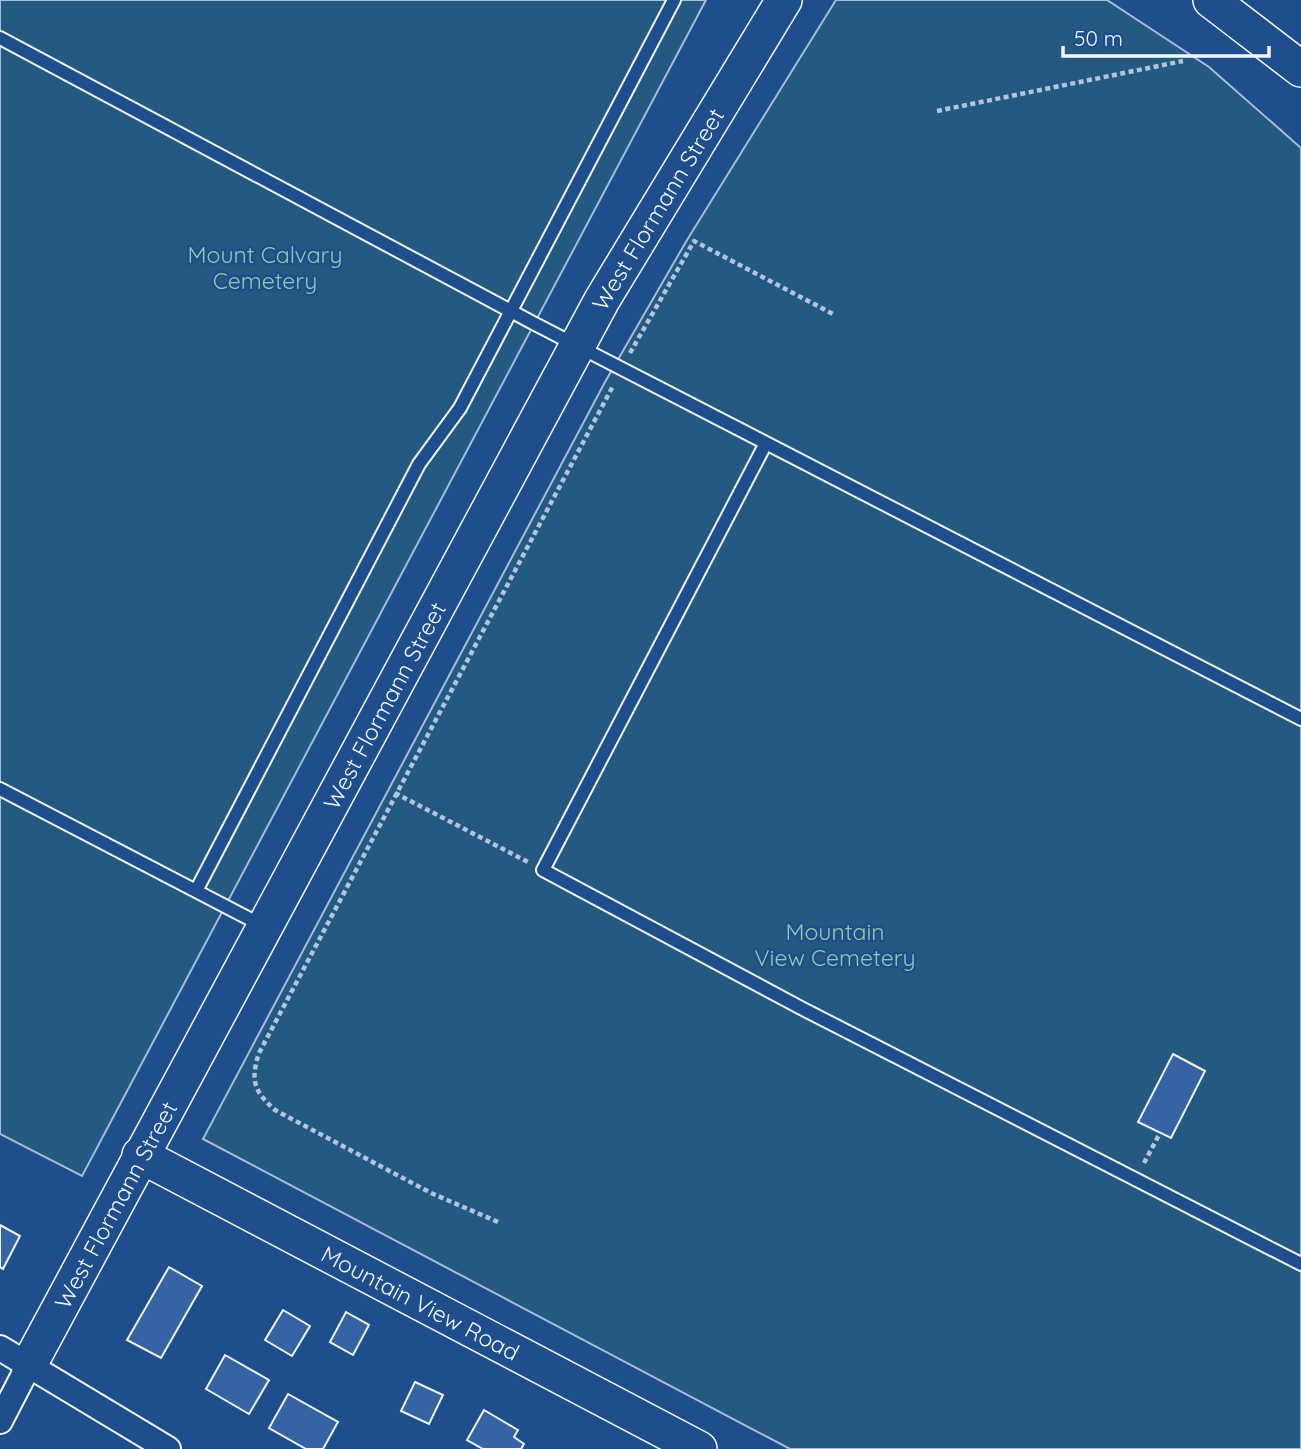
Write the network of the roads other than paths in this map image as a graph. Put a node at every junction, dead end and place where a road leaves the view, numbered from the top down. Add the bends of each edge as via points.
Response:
1 (674, 0) edge
2 (784, 0) edge
3 (1211, 0) edge
4 (0, 38) edge
5 (1301, 69) edge
6 (510, 311) junction
7 (577, 345) junction
8 (766, 443) junction
9 (1301, 719) edge
10 (0, 789) edge
11 (196, 891) junction
12 (264, 926) junction
13 (140, 1156) junction
14 (1301, 1264) edge
15 (14, 1357) edge
16 (0, 1421) edge
17 (169, 1449) edge
18 (699, 1449) edge

1 - 6 lane
2 - 7 street, West Flormann Street
3 - 5 street
4 - 6 lane
6 - 7 lane
6 - 11 lane via 460,408 419,464
7 - 8 lane
7 - 12 street, West Flormann Street
8 - 9 lane
8 - 14 lane via 543,870
10 - 11 lane
11 - 12 lane
12 - 13 street, West Flormann Street
13 - 15 street, West Flormann Street
13 - 18 street, Mountain View Road
15 - 16 street, West Flormann Street
15 - 17 street

